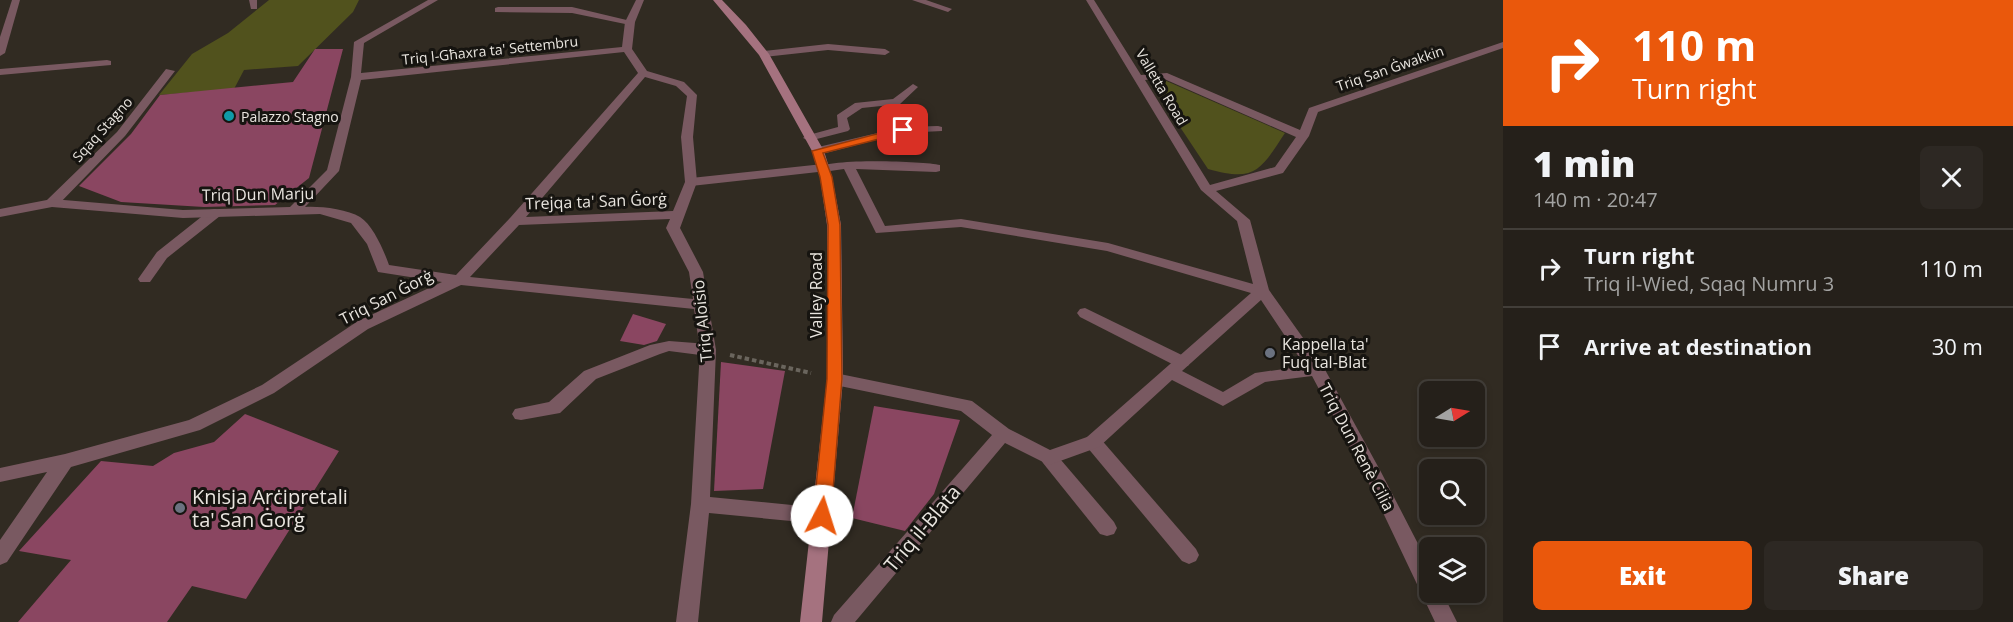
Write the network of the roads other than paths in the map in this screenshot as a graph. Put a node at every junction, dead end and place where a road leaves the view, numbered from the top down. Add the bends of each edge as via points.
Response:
1 (16, 0) edge
2 (434, 0) edge
3 (639, 0) edge
4 (717, 0) edge
5 (916, 0) edge
6 (1090, 0) edge
7 (498, 9) dead end
8 (948, 9) dead end
9 (630, 22) junction
10 (1503, 45) edge
11 (627, 49) junction
12 (885, 52) dead end
13 (0, 53) edge
14 (764, 54) junction
15 (107, 63) dead end
16 (170, 71) dead end
17 (0, 72) edge
18 (643, 74) junction
19 (356, 77) junction
20 (1140, 78) junction
21 (913, 87) dead end
22 (938, 129) dead end
23 (1304, 136) junction
24 (809, 138) junction
25 (818, 151) junction
26 (848, 165) junction
27 (823, 168) junction
28 (936, 168) dead end
29 (691, 182) junction
30 (1207, 190) junction
31 (52, 203) junction
32 (294, 210) junction
33 (0, 213) edge
34 (215, 213) junction
35 (678, 215) junction
36 (515, 221) junction
37 (145, 279) dead end
38 (459, 280) junction
39 (1262, 291) junction
40 (702, 305) junction
41 (1085, 313) dead end
42 (708, 350) junction
43 (1177, 367) junction
44 (1317, 370) junction
45 (835, 379) junction
46 (521, 414) dead end
47 (1003, 434) junction
48 (1093, 442) junction
49 (1050, 458) junction
50 (65, 461) junction
51 (0, 475) edge
52 (700, 504) junction
53 (822, 516) junction
54 (1107, 528) dead end
55 (1189, 555) dead end
56 (0, 556) edge
57 (1419, 567) edge
58 (1436, 603) edge
59 (687, 622) edge
60 (811, 622) edge
61 (842, 622) edge
62 (1446, 622) edge

1 - 13 street
2 - 19 street via 358,42
3 - 9 street
4 - 14 street, Valley Road
5 - 8 street
6 - 20 street, Valletta Road
7 - 9 street via 572,10
9 - 11 street
10 - 23 street, Triq San Ġwakkin via 1313,110
11 - 18 street
11 - 19 street, Triq l-Għaxra ta' Settembru
12 - 14 street via 828,47
14 - 24 street, Valley Road
15 - 17 street
16 - 31 street, Sqaq Stagno via 121,134
18 - 29 street, Triq Aloisio via 680,84 692,95 687,137
18 - 36 street, Triq San Ġorġ
19 - 32 street via 333,171
20 - 23 street via 1163,75
20 - 30 street, Valletta Road
21 - 24 street via 897,102 859,105 841,117 844,129
22 - 25 street via 903,130
23 - 30 street, Triq San Ġwakkin via 1279,170
24 - 25 street, Valley Road
25 - 27 street, Valley Road
26 - 27 street
26 - 28 street
26 - 39 street via 881,230 961,223 1108,247
27 - 29 street
27 - 45 street, Valley Road via 834,225
29 - 35 street, Triq Aloisio
30 - 39 street, Triq Dun Renè Cilia via 1243,220
31 - 33 street, Triq Dun Marju
31 - 34 street, Triq Dun Marju
32 - 34 street, Triq Dun Marju
32 - 38 street, Triq Dun Marju via 321,210 356,220 374,244 383,269
34 - 37 street via 162,255
35 - 36 street, Trejqa ta' San Ġorġ
35 - 40 street, Triq Aloisio via 673,228 696,272
36 - 38 street, Triq San Ġorġ
38 - 40 street, Triq Dun Marju
38 - 50 street, Triq San Ġorġ via 363,325 268,389 195,425
39 - 43 street
39 - 44 street, Triq Dun Renè Cilia
40 - 42 street, Triq Aloisio
41 - 43 street
42 - 46 street via 669,346 656,349 590,375 554,408
42 - 52 street, Triq Aloisio
43 - 44 street via 1223,400 1261,377
43 - 48 street
44 - 57 street, Triq Dun Renè Cilia
45 - 47 street via 966,406
45 - 53 street, Valley Road
47 - 49 street
47 - 61 street, Triq il-Blata
48 - 49 street
48 - 55 street
49 - 54 street
50 - 51 street, Triq San Ġorġ
50 - 56 street
52 - 53 street
52 - 59 street, Triq Aloisio
53 - 60 street, Valley Road
58 - 62 street, Triq Dun Renè Cilia

